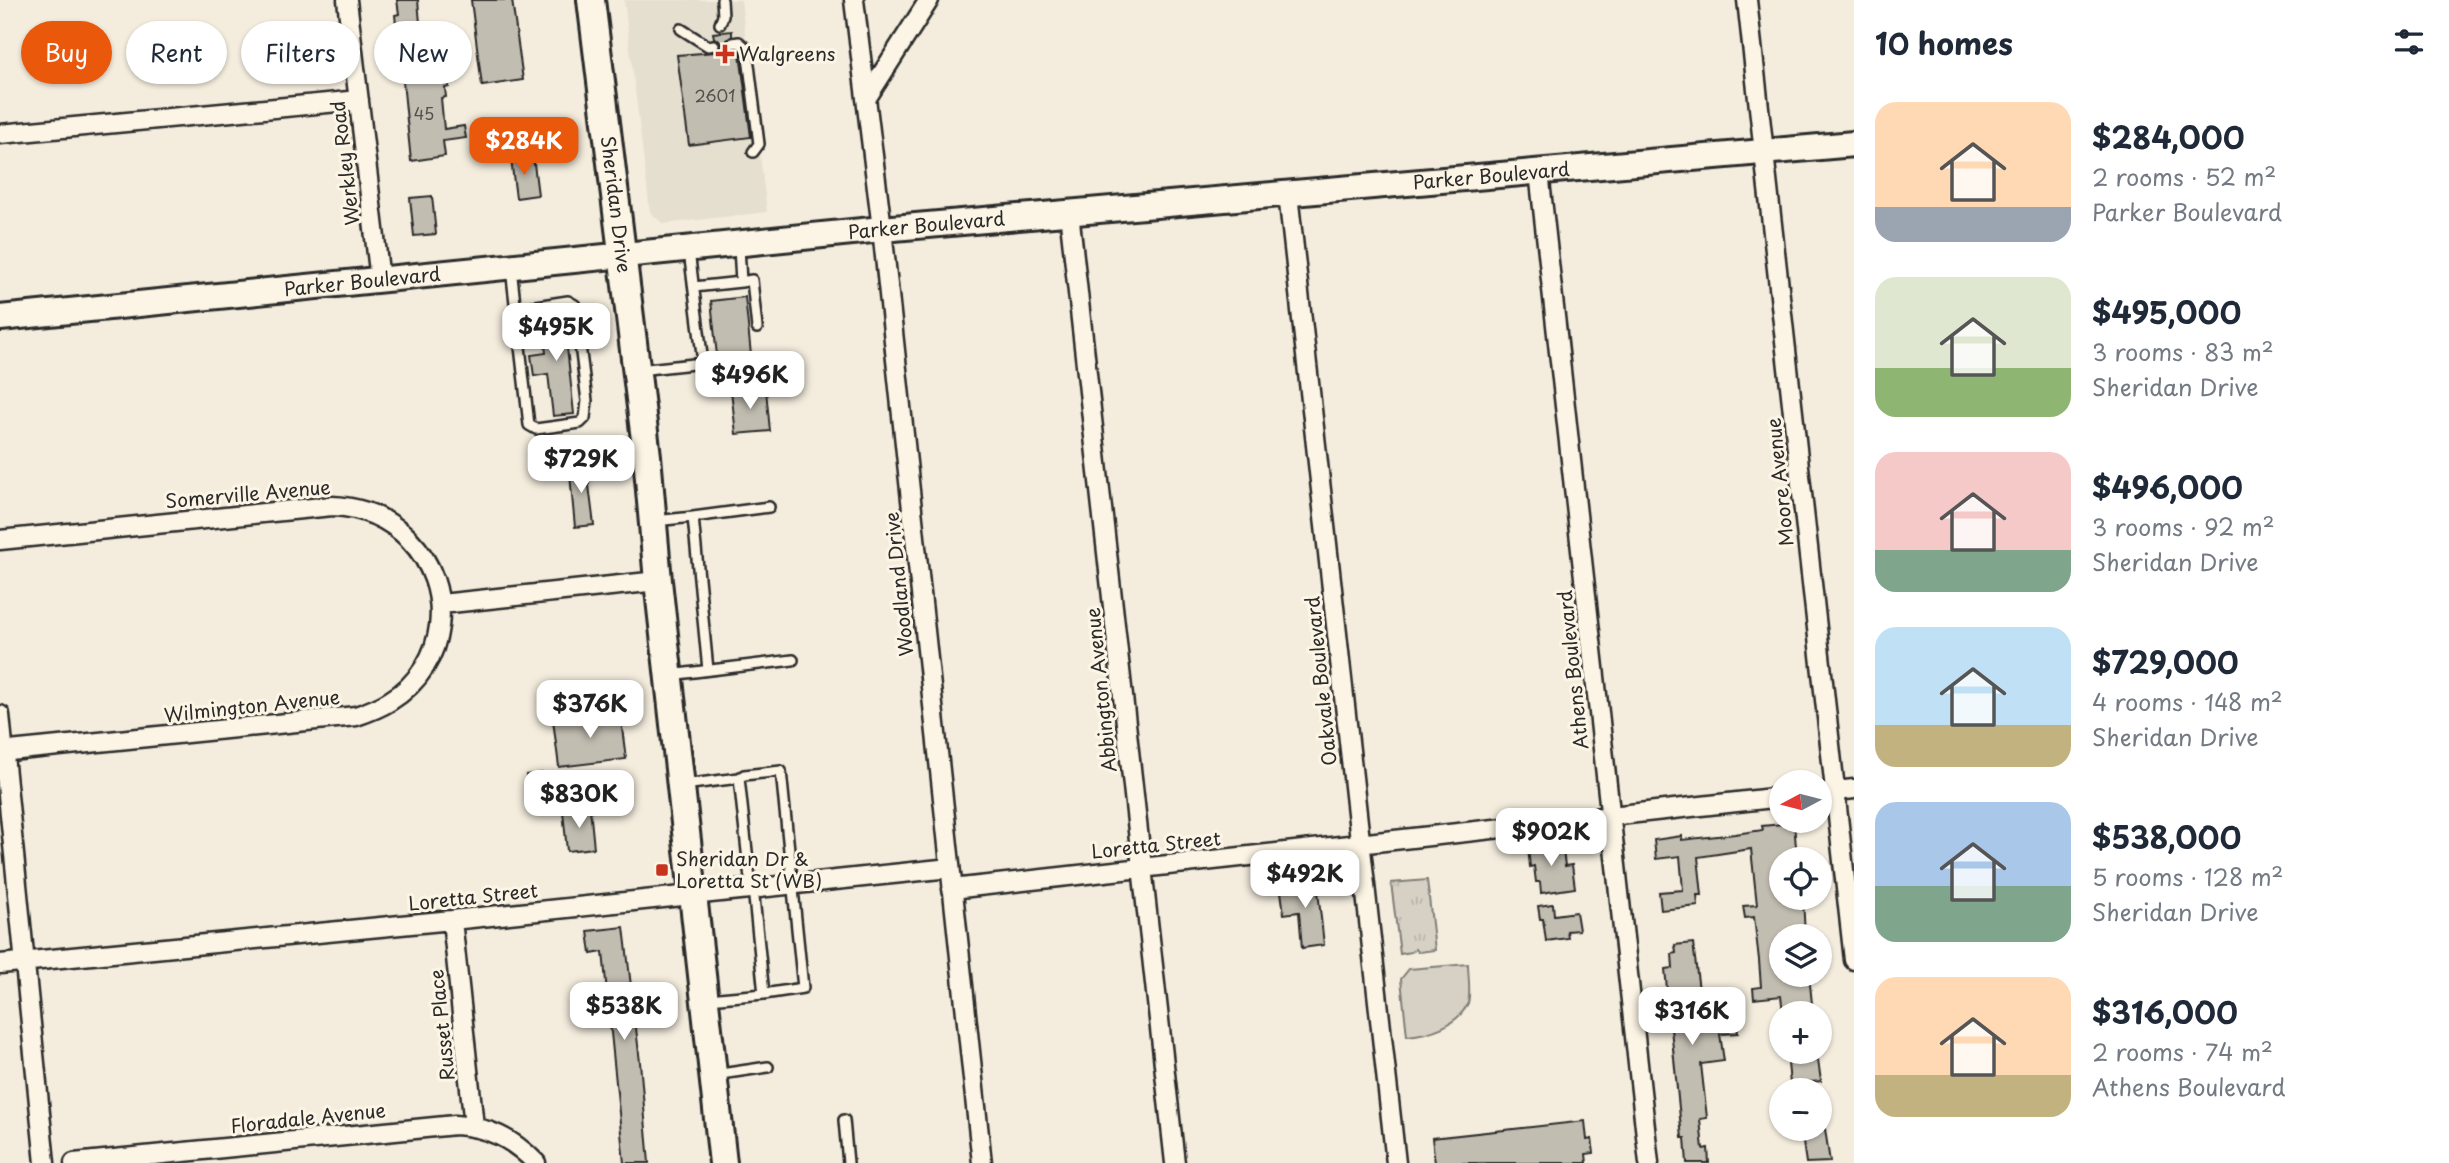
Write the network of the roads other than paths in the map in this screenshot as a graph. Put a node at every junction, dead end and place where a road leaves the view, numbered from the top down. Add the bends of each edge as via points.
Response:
1 (347, 0) edge
2 (592, 0) edge
3 (722, 0) edge
4 (854, 0) edge
5 (929, 0) edge
6 (1747, 0) edge
7 (720, 24) dead end
8 (681, 29) dead end
9 (733, 43) dead end
10 (714, 45) dead end
11 (866, 99) junction
12 (359, 100) junction
13 (0, 134) edge
14 (1854, 144) edge
15 (753, 152) dead end
16 (1765, 152) junction
17 (1539, 172) junction
18 (1288, 194) junction
19 (1069, 212) junction
20 (882, 229) junction
21 (738, 243) junction
22 (689, 248) junction
23 (622, 254) junction
24 (511, 266) junction
25 (380, 280) junction
26 (741, 282) junction
27 (694, 287) junction
28 (516, 309) junction
29 (0, 318) edge
30 (757, 328) dead end
31 (703, 363) junction
32 (636, 370) junction
33 (751, 381) dead end
34 (769, 508) dead end
35 (693, 517) junction
36 (653, 522) junction
37 (0, 540) edge
38 (658, 581) junction
39 (441, 604) junction
40 (793, 660) dead end
41 (708, 670) junction
42 (668, 676) junction
43 (0, 715) edge
44 (2, 752) edge
45 (1826, 770) edge
46 (738, 778) junction
47 (681, 786) junction
48 (1854, 789) edge
49 (1832, 792) edge
50 (1769, 798) edge
51 (1610, 816) junction
52 (1832, 818) edge
53 (1360, 844) junction
54 (950, 868) junction
55 (1142, 868) junction
56 (793, 884) junction
57 (752, 888) junction
58 (952, 889) junction
59 (693, 895) junction
60 (452, 920) junction
61 (1854, 960) edge
62 (25, 962) junction
63 (0, 964) edge
64 (764, 993) junction
65 (705, 999) junction
66 (768, 1067) dead end
67 (713, 1075) junction
68 (844, 1120) dead end
69 (474, 1126) junction
70 (45, 1163) edge
71 (74, 1163) edge
72 (536, 1163) edge
73 (723, 1163) edge
74 (848, 1163) edge
75 (982, 1163) edge
76 (1174, 1163) edge
77 (1396, 1163) edge
78 (1649, 1163) edge

1 - 12 street, Werkley Road
2 - 23 main road, Sheridan Drive
3 - 7 lane
4 - 11 street, Woodland Drive
5 - 11 street
6 - 16 street, Moore Avenue
8 - 10 lane via 708,46
9 - 15 lane via 747,49 759,144
11 - 20 street, Woodland Drive
12 - 13 street
12 - 25 street, Werkley Road
14 - 16 street, Parker Boulevard
16 - 17 street, Parker Boulevard
16 - 45 street, Moore Avenue
17 - 18 street, Parker Boulevard
17 - 51 street, Athens Boulevard
18 - 19 street, Parker Boulevard
18 - 53 street, Oakvale Boulevard
19 - 20 street, Parker Boulevard
19 - 55 street, Abbington Avenue
20 - 21 street, Parker Boulevard
20 - 54 street, Woodland Drive
21 - 22 street, Parker Boulevard
21 - 26 lane
22 - 23 street, Parker Boulevard
22 - 27 lane
23 - 24 street, Parker Boulevard
23 - 32 main road, Sheridan Drive
24 - 25 street, Parker Boulevard
24 - 28 lane
25 - 29 street, Parker Boulevard
26 - 27 lane
26 - 30 lane via 752,280
27 - 31 lane
28 - 28 lane via 568,301 575,305 587,401 580,423 536,429 529,425
31 - 32 lane
31 - 33 lane via 713,380 724,384
32 - 36 main road, Sheridan Drive
34 - 35 lane
35 - 36 lane
35 - 41 lane
36 - 38 main road, Sheridan Drive
37 - 39 street, Somerville Avenue via 350,506 384,519 416,546 437,583
38 - 39 street
38 - 42 main road, Sheridan Drive
39 - 44 street, Wilmington Avenue via 438,632 420,673 406,689 356,716
40 - 41 lane
41 - 42 lane
42 - 47 main road, Sheridan Drive
43 - 44 street
44 - 62 street
46 - 47 lane
46 - 56 lane via 781,771
46 - 57 lane
47 - 59 main road, Sheridan Drive
48 - 49 street
50 - 51 street, Loretta Street
51 - 53 street, Loretta Street
51 - 78 street, Athens Boulevard
52 - 61 street, Moore Avenue
53 - 55 street, Loretta Street
53 - 77 street, Oakvale Boulevard
54 - 56 street, Loretta Street
54 - 58 street, Woodland Drive
55 - 58 street, Loretta Street
55 - 76 street, Abbington Avenue
56 - 57 street, Loretta Street
56 - 64 lane via 803,988
57 - 59 street, Loretta Street
57 - 64 lane
58 - 75 street, Woodland Drive
59 - 60 street, Loretta Street
59 - 65 main road, Sheridan Drive
60 - 62 street, Loretta Street
60 - 69 street, Russet Place
62 - 63 street, Loretta Street
62 - 70 street
64 - 65 lane
65 - 67 main road, Sheridan Drive
66 - 67 lane
67 - 73 main road, Sheridan Drive
68 - 74 lane
69 - 71 street, Floradale Avenue
69 - 72 street, Floradale Avenue via 505,1137

